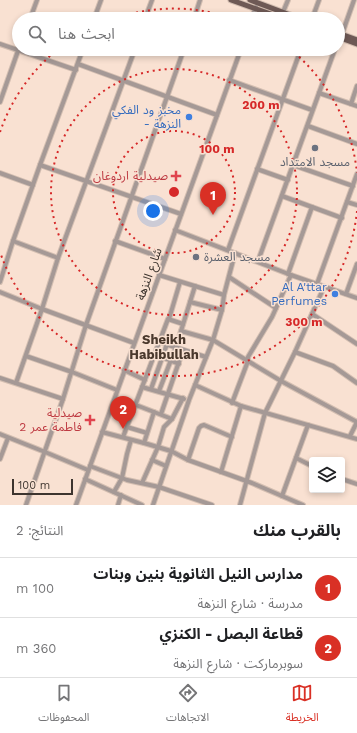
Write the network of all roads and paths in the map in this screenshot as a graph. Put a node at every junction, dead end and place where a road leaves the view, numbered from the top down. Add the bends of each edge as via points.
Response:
1 (37, 0) edge
2 (101, 0) edge
3 (152, 0) edge
4 (200, 0) edge
5 (231, 0) edge
6 (288, 0) edge
7 (319, 0) edge
8 (354, 0) edge
9 (254, 1) edge
10 (253, 8) junction
11 (33, 12) edge
12 (97, 12) edge
13 (148, 12) edge
14 (196, 12) edge
15 (252, 12) edge
16 (264, 12) edge
17 (283, 12) joint
18 (315, 12) edge
19 (345, 22) edge
20 (345, 38) edge
21 (345, 39) edge
22 (357, 40) edge
23 (0, 44) edge
24 (357, 44) edge
25 (12, 47) edge
26 (16, 56) edge
27 (38, 56) edge
28 (81, 56) edge
29 (132, 56) edge
30 (182, 56) edge
31 (238, 56) edge
32 (298, 56) edge
33 (333, 56) edge
34 (78, 64) junction
35 (76, 70) junction
36 (229, 80) junction
37 (123, 81) junction
38 (357, 86) edge
39 (319, 93) junction
40 (167, 97) junction
41 (282, 100) junction
42 (0, 102) edge
43 (350, 104) junction
44 (357, 106) edge
45 (312, 110) junction
46 (217, 115) junction
47 (308, 126) junction
48 (357, 144) edge
49 (40, 165) junction
50 (294, 165) junction
51 (257, 169) junction
52 (0, 173) edge
53 (357, 174) edge
54 (288, 180) junction
55 (86, 181) junction
56 (32, 185) junction
57 (353, 186) junction
58 (282, 196) junction
59 (131, 197) junction
60 (347, 202) junction
61 (357, 205) edge
62 (312, 207) junction
63 (181, 214) junction
64 (342, 218) junction
65 (175, 230) junction
66 (13, 240) junction
67 (115, 241) junction
68 (228, 250) junction
69 (235, 253) junction
70 (58, 258) junction
71 (165, 259) junction
72 (258, 262) junction
73 (357, 264) edge
74 (290, 274) junction
75 (159, 275) junction
76 (229, 278) junction
77 (0, 282) edge
78 (180, 282) junction
79 (317, 284) junction
80 (195, 286) junction
81 (324, 287) junction
82 (0, 292) edge
83 (346, 294) junction
84 (224, 295) junction
85 (357, 298) edge
86 (190, 302) junction
87 (276, 308) junction
88 (42, 309) junction
89 (222, 310) junction
90 (312, 314) junction
91 (168, 319) junction
92 (183, 324) junction
93 (86, 325) junction
94 (181, 331) junction
95 (213, 340) junction
96 (159, 342) junction
97 (134, 343) junction
98 (167, 344) junction
99 (357, 344) edge
100 (176, 347) junction
101 (183, 350) junction
102 (295, 352) junction
103 (154, 354) junction
104 (26, 356) junction
105 (162, 357) junction
106 (206, 357) junction
107 (171, 361) junction
108 (248, 361) junction
109 (178, 364) junction
110 (124, 370) junction
111 (72, 372) junction
112 (0, 378) edge
113 (145, 380) junction
114 (281, 381) junction
115 (16, 383) junction
116 (357, 383) edge
117 (195, 385) junction
118 (142, 387) junction
119 (151, 389) junction
120 (117, 390) junction
121 (159, 391) junction
122 (167, 394) junction
123 (183, 398) junction
124 (63, 399) junction
125 (189, 400) junction
126 (232, 403) junction
127 (136, 405) junction
128 (241, 406) junction
129 (154, 412) junction
130 (265, 413) junction
131 (161, 414) junction
132 (172, 419) junction
133 (357, 422) edge
134 (308, 425) junction
135 (127, 427) junction
136 (102, 432) junction
137 (147, 433) junction
138 (0, 434) edge
139 (350, 436) junction
140 (123, 437) junction
141 (232, 437) junction
142 (8, 438) junction
143 (357, 439) edge
144 (131, 440) junction
145 (144, 443) junction
146 (158, 447) junction
147 (171, 451) junction
148 (45, 452) junction
149 (296, 458) junction
150 (0, 459) edge
151 (152, 460) junction
152 (188, 460) junction
153 (309, 464) edge
154 (166, 466) junction
155 (89, 468) junction
156 (221, 472) junction
157 (122, 478) junction
158 (85, 479) junction
159 (345, 480) edge
160 (247, 481) junction
161 (142, 483) junction
162 (357, 484) edge
163 (159, 487) junction
164 (114, 492) junction
165 (121, 495) junction
166 (282, 496) junction
167 (26, 505) edge
168 (76, 505) edge
169 (118, 505) edge
170 (142, 505) edge
171 (153, 505) edge
172 (212, 505) edge
173 (240, 505) edge
174 (303, 505) edge

1 - 11 street
2 - 12 street
3 - 13 street
4 - 14 street
5 - 10 main road
6 - 17 street
7 - 18 street
8 - 19 street
9 - 10 street
9 - 17 main road
10 - 15 street
10 - 16 main road
20 - 22 main road
21 - 24 main road
23 - 25 street
26 - 42 street
27 - 35 street
28 - 34 street
29 - 37 street
30 - 40 street
31 - 36 street, شارع النزهة
32 - 41 street
33 - 39 street
34 - 35 street
34 - 37 street
35 - 49 street
36 - 41 street
36 - 46 street, شارع النزهة
37 - 40 street
37 - 55 street
38 - 43 street
39 - 43 street
39 - 45 street
40 - 46 street
40 - 59 street
41 - 45 street
41 - 51 street
43 - 44 street
45 - 47 street
46 - 63 street, شارع النزهة
47 - 48 street
47 - 50 street
49 - 55 street
49 - 56 street
50 - 54 street
50 - 57 street
51 - 54 street
51 - 68 street
52 - 56 street
53 - 57 street
54 - 58 street
55 - 59 street
55 - 70 street
56 - 66 street
57 - 60 street
58 - 62 street
58 - 72 street
59 - 63 street
59 - 67 street
60 - 61 street
60 - 64 street
62 - 64 street
62 - 74 street
63 - 65 street, شارع النزهة
64 - 79 street
65 - 68 street
65 - 71 street, شارع النزهة
66 - 70 street
66 - 77 street
67 - 71 street
67 - 93 street
68 - 69 street
69 - 72 street
69 - 76 street
70 - 88 street
71 - 75 street, شارع النزهة
72 - 74 street
73 - 83 street
74 - 79 street
74 - 87 street
75 - 78 street
75 - 97 street, شارع النزهة
76 - 84 street
76 - 87 street
78 - 80 street
78 - 91 street
79 - 81 street
80 - 84 street
80 - 86 street
81 - 83 street
81 - 90 street
82 - 88 street
83 - 85 street
84 - 89 street
86 - 89 street
86 - 92 street
87 - 108 street
88 - 93 street
88 - 104 street
89 - 95 street
90 - 99 street
90 - 102 street
91 - 92 street
91 - 96 street
92 - 94 street
93 - 97 street
93 - 111 street
94 - 95 street
94 - 100 street
95 - 106 street
95 - 108 street
96 - 98 street
96 - 103 street
97 - 110 street, شارع النزهة
98 - 100 street
98 - 105 street
100 - 101 street
100 - 107 street
101 - 106 street
101 - 109 street
102 - 114 street
102 - 116 street via 333,366
103 - 105 street
103 - 113 street
104 - 111 street
104 - 115 street
105 - 107 street
105 - 119 street
106 - 117 street
107 - 109 street
107 - 121 street
108 - 114 street
108 - 126 street
109 - 122 street
110 - 113 street
110 - 120 street, شارع النزهة
111 - 120 street
111 - 124 street
112 - 115 street
113 - 118 street
114 - 130 street
114 - 133 street
115 - 124 street
117 - 125 street
117 - 126 street
118 - 119 street
118 - 127 street
119 - 121 street
120 - 136 street, شارع النزهة
121 - 122 street
122 - 123 street
122 - 131 street
123 - 125 street
123 - 132 street
124 - 148 street
125 - 147 street
126 - 128 street
127 - 129 street
127 - 135 street
128 - 130 street
128 - 141 street
129 - 131 street
129 - 137 street
130 - 134 street
130 - 160 street
131 - 132 street
132 - 146 street via 164,427
133 - 139 street
134 - 139 street
134 - 149 street
135 - 137 street
135 - 140 street
136 - 140 street
136 - 155 street, شارع النزهة
137 - 145 street
138 - 142 street
139 - 143 street
140 - 144 street
141 - 152 street via 201,426
141 - 156 street
142 - 148 street
142 - 150 street
144 - 145 street
144 - 157 street
145 - 146 street
146 - 147 street
146 - 151 street
147 - 152 street
147 - 154 street
148 - 155 street
148 - 167 street
149 - 153 street
149 - 166 street
151 - 154 street
151 - 161 street
152 - 156 street
154 - 163 street
155 - 157 street
155 - 158 street, شارع النزهة
156 - 160 street
157 - 161 street
157 - 164 street
158 - 164 street
158 - 168 street, شارع النزهة
159 - 162 street
160 - 166 street
160 - 173 street
161 - 163 street
163 - 171 street
163 - 172 street
164 - 165 street
165 - 169 street
165 - 170 street
166 - 174 street

